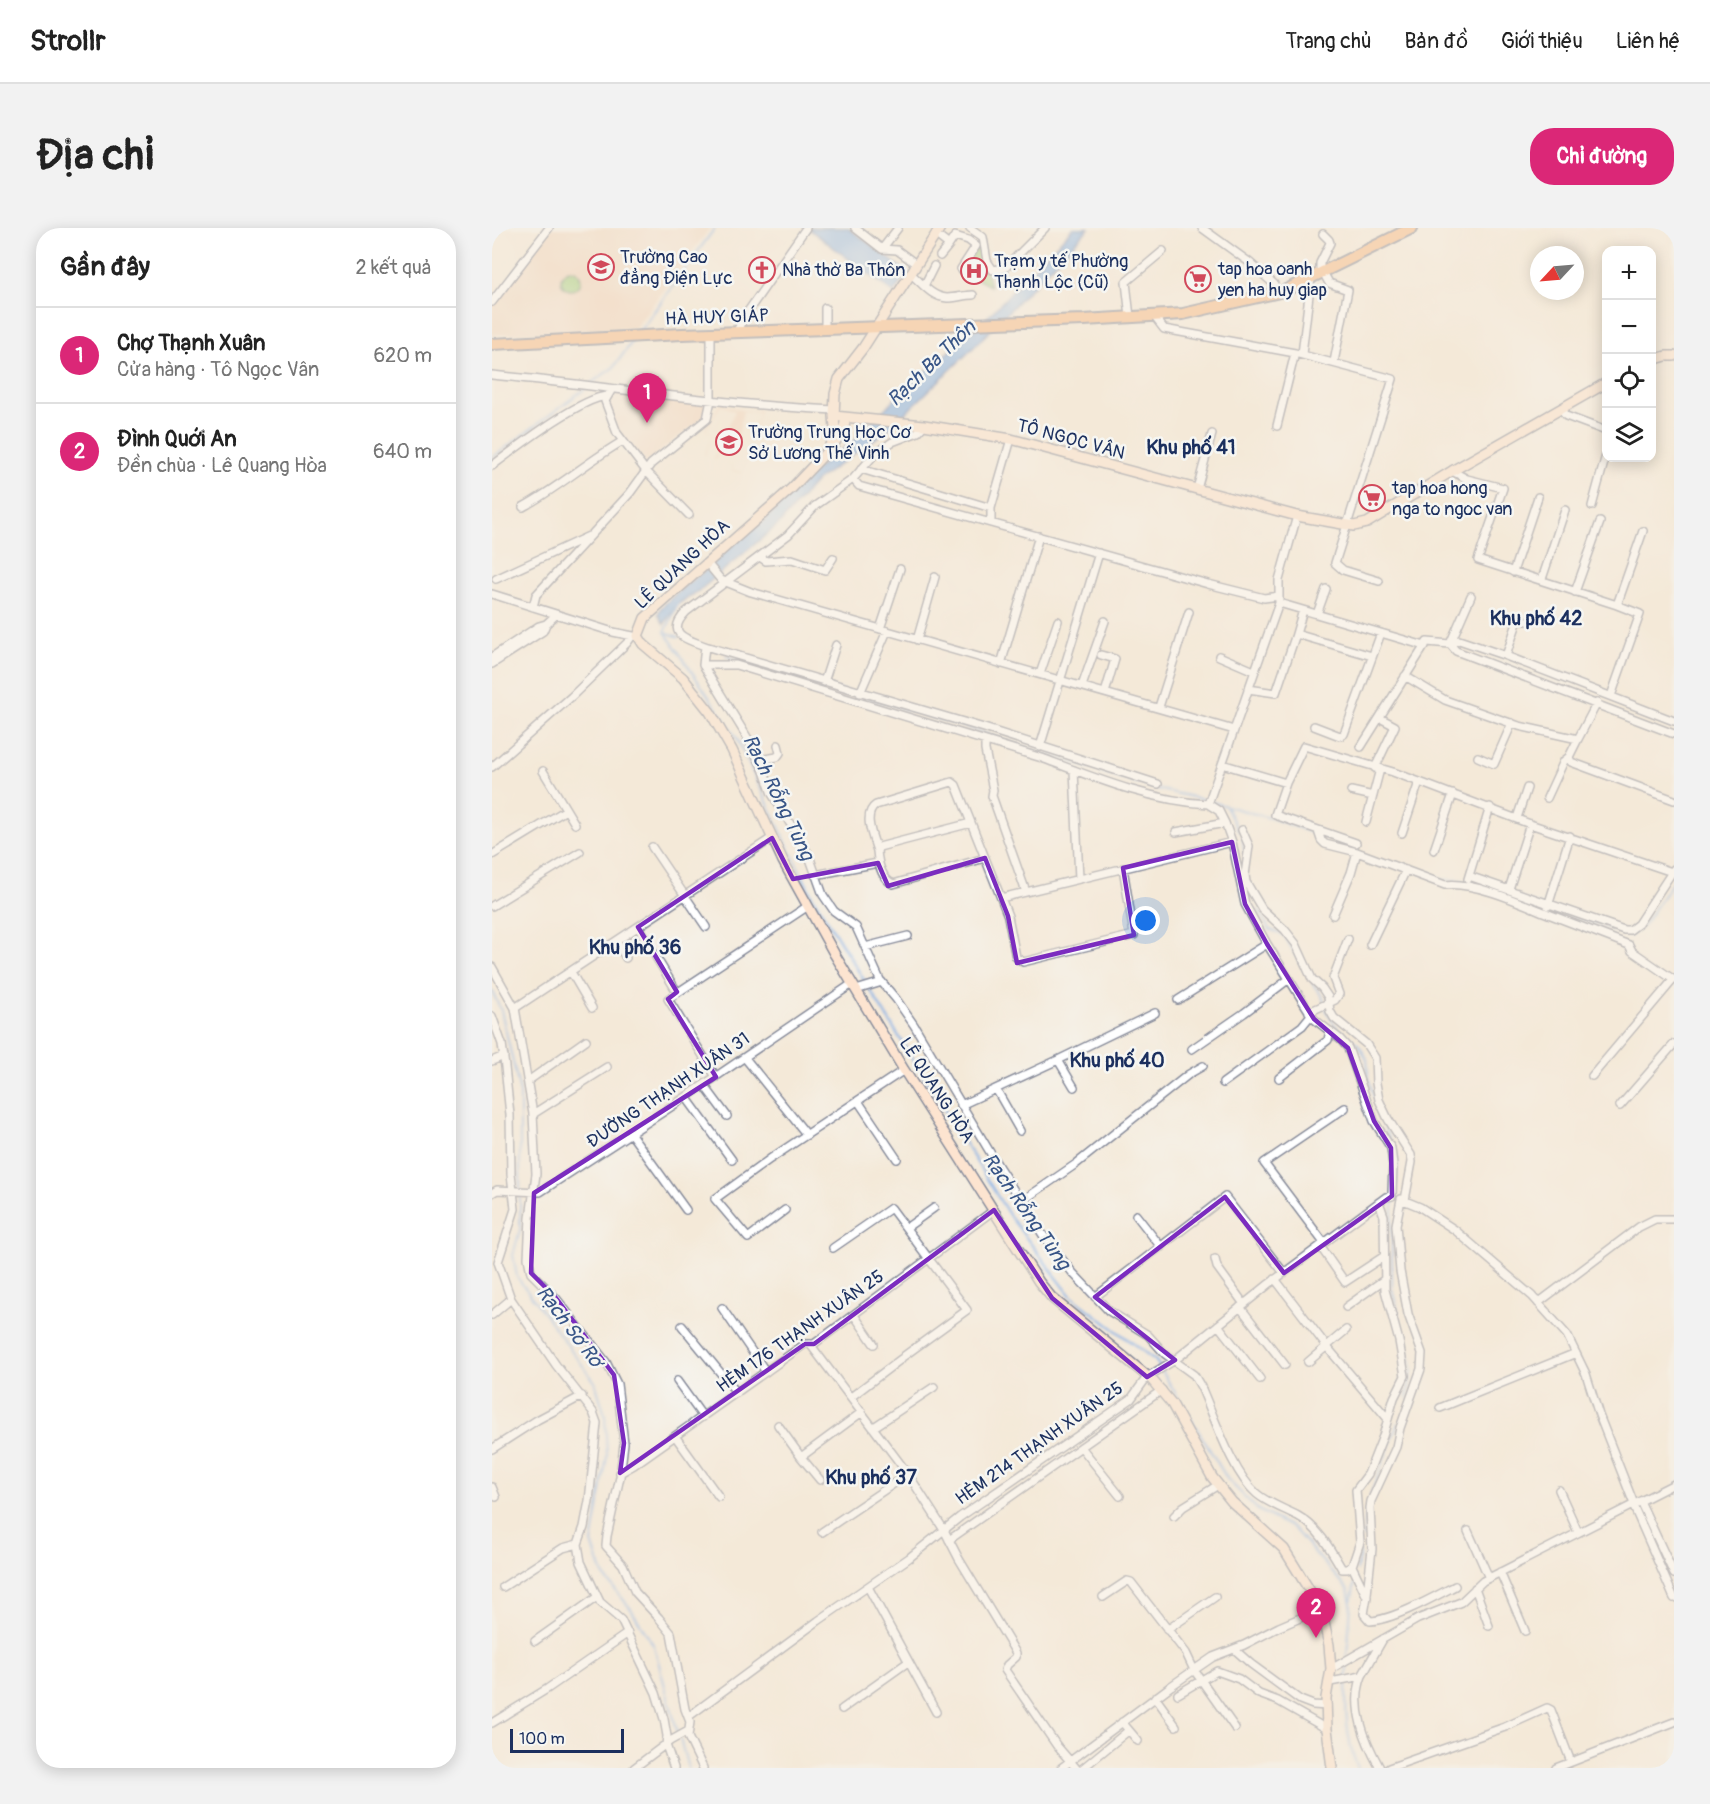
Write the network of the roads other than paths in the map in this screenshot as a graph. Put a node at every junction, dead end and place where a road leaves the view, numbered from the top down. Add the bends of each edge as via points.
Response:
1 (549, 228) edge
2 (806, 228) edge
3 (855, 228) edge
4 (898, 228) edge
5 (970, 228) edge
6 (1045, 228) edge
7 (1202, 228) edge
8 (1412, 228) edge
9 (938, 231) edge
10 (1323, 234) dead end
11 (949, 245) junction
12 (882, 249) junction
13 (1163, 251) dead end
14 (940, 256) dead end
15 (916, 264) junction
16 (934, 266) dead end
17 (961, 269) dead end
18 (910, 273) junction
19 (1318, 275) junction
20 (924, 286) junction
21 (1275, 294) junction
22 (973, 295) dead end
23 (492, 302) edge
24 (825, 308) dead end
25 (1154, 316) junction
26 (1130, 317) junction
27 (876, 327) junction
28 (825, 329) junction
29 (736, 333) junction
30 (711, 334) junction
31 (492, 344) edge
32 (1298, 353) junction
33 (1674, 356) edge
34 (1656, 359) edge
35 (1334, 362) junction
36 (492, 375) edge
37 (1602, 385) edge
38 (609, 388) junction
39 (608, 396) junction
40 (711, 400) junction
41 (1561, 410) junction
42 (835, 413) junction
43 (846, 418) junction
44 (924, 425) junction
45 (1277, 426) dead end
46 (1602, 430) edge
47 (1212, 434) dead end
48 (1011, 439) junction
49 (623, 441) junction
50 (828, 450) junction
51 (1604, 462) edge
52 (492, 466) edge
53 (861, 470) junction
54 (646, 471) junction
55 (1452, 471) junction
56 (853, 478) junction
57 (1197, 489) junction
58 (1538, 498) dead end
59 (1592, 506) dead end
60 (523, 507) dead end
61 (992, 509) junction
62 (1565, 510) dead end
63 (689, 515) dead end
64 (1298, 516) junction
65 (991, 521) junction
66 (1600, 522) dead end
67 (1348, 525) junction
68 (1643, 531) dead end
69 (592, 534) junction
70 (1039, 536) junction
71 (1099, 553) junction
72 (760, 557) junction
73 (833, 558) dead end
74 (708, 565) junction
75 (900, 569) dead end
76 (1513, 572) junction
77 (935, 577) dead end
78 (496, 579) dead end
79 (1542, 579) junction
80 (724, 581) junction
81 (1379, 581) dead end
82 (1326, 589) dead end
83 (1575, 592) junction
84 (492, 594) edge
85 (1471, 596) dead end
86 (1279, 600) junction
87 (1617, 604) junction
88 (532, 607) junction
89 (1303, 610) junction
90 (1318, 610) junction
91 (1190, 612) dead end
92 (556, 615) junction
93 (1058, 621) dead end
94 (1105, 621) dead end
95 (1527, 621) dead end
96 (546, 624) junction
97 (883, 630) junction
98 (1381, 633) junction
99 (1296, 634) junction
100 (635, 636) junction
101 (917, 640) junction
102 (1450, 644) junction
103 (836, 645) dead end
104 (1425, 645) junction
105 (705, 646) junction
106 (1101, 655) dead end
107 (1219, 656) dead end
108 (1372, 656) junction
109 (1506, 656) junction
110 (492, 657) edge
111 (492, 664) edge
112 (1001, 664) junction
113 (703, 665) junction
114 (1254, 671) junction
115 (1040, 675) junction
116 (1405, 676) junction
117 (1061, 681) junction
118 (824, 682) junction
119 (1082, 686) junction
120 (1248, 689) junction
121 (860, 693) junction
122 (1105, 693) junction
123 (1611, 696) junction
124 (1597, 703) junction
125 (1159, 707) junction
126 (1380, 717) junction
127 (1674, 721) edge
128 (1512, 723) junction
129 (1314, 726) dead end
130 (1234, 730) junction
131 (1674, 734) edge
132 (1578, 740) junction
133 (985, 741) junction
134 (778, 745) dead end
135 (1040, 747) junction
136 (1361, 747) dead end
137 (1478, 757) dead end
138 (1569, 758) junction
139 (761, 760) junction
140 (1072, 764) junction
141 (1222, 764) junction
142 (492, 766) edge
143 (1377, 768) junction
144 (543, 771) dead end
145 (1419, 782) junction
146 (1286, 783) junction
147 (1158, 784) dead end
148 (1527, 788) dead end
149 (1351, 791) dead end
150 (1453, 794) junction
151 (1373, 796) junction
152 (1547, 798) dead end
153 (1674, 801) edge
154 (1209, 803) junction
155 (1490, 807) junction
156 (566, 810) junction
157 (1517, 818) junction
158 (1366, 822) dead end
159 (971, 823) junction
160 (1225, 823) junction
161 (575, 824) dead end
162 (1530, 824) junction
163 (1242, 830) dead end
164 (1176, 832) dead end
165 (1402, 833) dead end
166 (1319, 834) junction
167 (1570, 836) junction
168 (772, 838) junction
169 (1232, 842) junction
170 (1356, 843) dead end
171 (652, 847) dead end
172 (1434, 850) dead end
173 (877, 851) junction
174 (580, 852) dead end
175 (1357, 852) junction
176 (492, 855) edge
177 (985, 858) junction
178 (878, 862) junction
179 (1123, 868) junction
180 (1406, 870) junction
181 (1673, 871) edge
182 (815, 874) junction
183 (1079, 879) junction
184 (1468, 882) junction
185 (1509, 889) junction
186 (1026, 892) junction
187 (685, 896) junction
188 (1000, 898) junction
189 (1549, 904) junction
190 (492, 906) edge
191 (808, 906) junction
192 (1546, 913) junction
193 (1333, 915) dead end
194 (639, 927) junction
195 (706, 927) dead end
196 (908, 936) dead end
197 (1348, 939) dead end
198 (617, 942) junction
199 (1267, 944) junction
200 (1370, 945) dead end
201 (866, 947) junction
202 (626, 958) dead end
203 (492, 967) edge
204 (571, 972) junction
205 (1289, 979) junction
206 (1674, 980) edge
207 (879, 983) junction
208 (856, 987) junction
209 (677, 992) junction
210 (1178, 999) dead end
211 (1328, 1004) junction
212 (515, 1008) junction
213 (592, 1008) dead end
214 (1312, 1012) junction
215 (1155, 1013) dead end
216 (492, 1016) edge
217 (1330, 1031) junction
218 (586, 1040) dead end
219 (1674, 1044) edge
220 (1192, 1049) dead end
221 (504, 1056) junction
222 (745, 1058) junction
223 (1058, 1060) junction
224 (492, 1061) edge
225 (1203, 1066) dead end
226 (607, 1067) dead end
227 (904, 1070) junction
228 (1592, 1076) dead end
229 (716, 1077) junction
230 (1279, 1078) dead end
231 (528, 1081) junction
232 (1223, 1083) dead end
233 (704, 1085) junction
234 (1074, 1087) dead end
235 (996, 1089) junction
236 (686, 1097) junction
237 (858, 1101) junction
238 (962, 1105) junction
239 (1620, 1106) dead end
240 (1345, 1108) dead end
241 (533, 1114) junction
242 (727, 1116) dead end
243 (1020, 1131) dead end
244 (631, 1134) junction
245 (807, 1135) junction
246 (897, 1159) dead end
247 (732, 1160) dead end
248 (514, 1190) junction
249 (492, 1193) edge
250 (533, 1193) junction
251 (1399, 1198) junction
252 (1022, 1201) junction
253 (1379, 1202) junction
254 (934, 1208) dead end
255 (686, 1210) dead end
256 (785, 1210) dead end
257 (994, 1210) junction
258 (1136, 1215) dead end
259 (1674, 1219) edge
260 (906, 1228) junction
261 (1322, 1245) junction
262 (1161, 1247) junction
263 (833, 1248) dead end
264 (1383, 1257) junction
265 (929, 1259) junction
266 (1215, 1259) dead end
267 (1284, 1273) junction
268 (1275, 1279) junction
269 (1385, 1279) junction
270 (1095, 1297) junction
271 (512, 1299) junction
272 (1538, 1303) junction
273 (1242, 1306) junction
274 (1346, 1307) dead end
275 (722, 1308) dead end
276 (492, 1315) edge
277 (854, 1315) junction
278 (1218, 1325) junction
279 (682, 1326) dead end
280 (1346, 1330) dead end
281 (810, 1344) junction
282 (874, 1344) dead end
283 (1327, 1347) junction
284 (1576, 1353) junction
285 (1173, 1361) junction
286 (1308, 1362) dead end
287 (1285, 1365) dead end
288 (766, 1372) junction
289 (1150, 1377) junction
290 (1260, 1379) dead end
291 (677, 1381) dead end
292 (934, 1387) dead end
293 (1162, 1390) junction
294 (737, 1393) junction
295 (582, 1396) junction
296 (851, 1397) junction
297 (1440, 1408) dead end
298 (862, 1412) junction
299 (703, 1417) junction
300 (1388, 1419) junction
301 (778, 1425) dead end
302 (874, 1427) junction
303 (675, 1436) junction
304 (1081, 1447) junction
305 (492, 1449) edge
306 (801, 1457) junction
307 (620, 1473) junction
308 (908, 1474) junction
309 (819, 1480) dead end
310 (1674, 1484) edge
311 (1218, 1485) junction
312 (492, 1487) edge
313 (1559, 1490) dead end
314 (1120, 1496) dead end
315 (496, 1497) dead end
316 (719, 1497) dead end
317 (1636, 1504) junction
318 (1174, 1516) dead end
319 (944, 1530) junction
320 (1468, 1531) dead end
321 (822, 1532) dead end
322 (1578, 1532) junction
323 (949, 1540) junction
324 (578, 1544) junction
325 (1352, 1566) junction
326 (1500, 1572) junction
327 (1674, 1574) edge
328 (1490, 1578) junction
329 (1455, 1586) dead end
330 (502, 1587) dead end
331 (868, 1587) junction
332 (1475, 1588) junction
333 (1366, 1593) junction
334 (597, 1597) junction
335 (1103, 1597) dead end
336 (1215, 1597) dead end
337 (1674, 1598) edge
338 (1322, 1609) junction
339 (1489, 1626) dead end
340 (1167, 1630) junction
341 (1525, 1631) dead end
342 (628, 1633) junction
343 (1383, 1639) junction
344 (535, 1641) dead end
345 (1234, 1649) junction
346 (908, 1662) junction
347 (1335, 1667) junction
348 (1194, 1670) junction
349 (1359, 1677) junction
350 (1202, 1681) junction
351 (1333, 1681) junction
352 (1178, 1694) dead end
353 (1155, 1697) junction
354 (1327, 1706) junction
355 (842, 1709) dead end
356 (936, 1712) dead end
357 (688, 1717) junction
358 (1122, 1722) junction
359 (1674, 1722) edge
360 (492, 1723) edge
361 (1176, 1726) dead end
362 (1235, 1728) dead end
363 (1327, 1730) junction
364 (1128, 1731) junction
365 (686, 1732) junction
366 (1138, 1741) dead end
367 (668, 1743) junction
368 (1069, 1760) junction
369 (1571, 1762) junction
370 (634, 1768) edge
371 (674, 1768) edge
372 (703, 1768) edge
373 (1061, 1768) edge
374 (1076, 1768) edge
375 (1083, 1768) edge
376 (1332, 1768) edge
377 (1380, 1768) edge
378 (1389, 1768) edge
379 (1556, 1768) edge

1 - 23 street
2 - 29 street
3 - 12 street
4 - 12 street
5 - 6 street via 983,237 987,261 993,270 1005,268
7 - 21 street via 1274,284
8 - 19 main road
9 - 11 street
9 - 15 street
10 - 19 street via 1330,243
11 - 14 street
11 - 17 street via 955,236 976,246
12 - 15 street via 897,250
13 - 26 street via 1126,282
15 - 18 street
16 - 20 street
18 - 20 street
18 - 27 street
19 - 21 main road
19 - 32 street
19 - 35 street via 1348,290
20 - 22 street via 946,298
21 - 25 main road via 1183,314
24 - 28 street
25 - 26 main road
25 - 32 street via 1164,329
26 - 27 main road, HÀ HUY GIÁP
27 - 28 main road, HÀ HUY GIÁP
27 - 42 street via 839,379
28 - 29 main road, HÀ HUY GIÁP
29 - 30 main road, HÀ HUY GIÁP
30 - 31 main road, HÀ HUY GIÁP
30 - 40 street
32 - 35 street
32 - 45 street
33 - 34 street
35 - 67 street via 1393,379
36 - 38 street, TÔ NGỌC VÂN
37 - 41 street, TÔ NGỌC VÂN
38 - 39 street
38 - 40 street, TÔ NGỌC VÂN
39 - 49 street via 605,401
39 - 52 street via 593,399
40 - 42 street, TÔ NGỌC VÂN
40 - 54 street via 707,419
41 - 46 street via 1566,416
41 - 55 street, TÔ NGỌC VÂN
42 - 43 street, TÔ NGỌC VÂN
42 - 50 street
43 - 44 street, TÔ NGỌC VÂN
43 - 50 street, LÊ QUANG HÒA via 839,437
44 - 48 street, TÔ NGỌC VÂN
44 - 53 street via 918,432 874,454
47 - 57 street
48 - 57 street, TÔ NGỌC VÂN
48 - 61 street
49 - 54 street
49 - 60 street
50 - 74 street, LÊ QUANG HÒA
51 - 59 street
53 - 56 street
53 - 61 street
54 - 63 street
54 - 69 street
55 - 67 street, TÔ NGỌC VÂN via 1367,523
55 - 76 street via 1503,488 1478,560
56 - 65 street via 859,486
56 - 72 street via 815,506
57 - 64 street, TÔ NGỌC VÂN
58 - 76 street
61 - 65 street
62 - 79 street
64 - 67 street, TÔ NGỌC VÂN
64 - 86 street via 1279,580
65 - 70 street
66 - 83 street
67 - 81 street via 1335,563 1343,570
68 - 87 street
69 - 78 street
69 - 88 street via 536,595
70 - 71 street
70 - 112 street
71 - 86 street
71 - 117 street
72 - 73 street via 766,561 792,559 825,570
72 - 80 street
74 - 80 street
74 - 100 street, LÊ QUANG HÒA via 645,618
75 - 97 street
76 - 79 street
77 - 101 street
79 - 83 street
80 - 97 street
80 - 105 street via 678,621 680,635
82 - 90 street
83 - 87 street
84 - 88 street
85 - 102 street
86 - 89 street
86 - 114 street
87 - 123 street via 1640,614
88 - 92 street
89 - 90 street
89 - 99 street
90 - 98 street
91 - 125 street
92 - 96 street
92 - 100 street
93 - 115 street
94 - 119 street
95 - 109 street via 1518,620
96 - 110 street
96 - 111 street via 543,631
97 - 101 street
97 - 121 street
98 - 104 street
98 - 108 street
99 - 108 street
99 - 120 street via 1276,693
100 - 142 street
100 - 168 street, LÊ QUANG HÒA via 687,683 710,712
101 - 112 street
102 - 104 street
102 - 109 street via 1459,640
102 - 124 street via 1456,651
103 - 118 street
104 - 116 street
105 - 113 street
105 - 118 street
106 - 122 street via 1115,659
107 - 114 street
108 - 129 street via 1344,734
109 - 123 street
112 - 115 street
113 - 133 street via 736,665
113 - 139 street
114 - 120 street
115 - 117 street
116 - 126 street
116 - 128 street via 1445,700
117 - 119 street
117 - 135 street
118 - 121 street
119 - 122 street
120 - 130 street
121 - 135 street
122 - 125 street
123 - 127 street
124 - 131 street
124 - 132 street
125 - 130 street
126 - 136 street
126 - 143 street via 1395,726
128 - 132 street
128 - 137 street via 1494,764
130 - 141 street
132 - 138 street
133 - 140 street
133 - 186 street via 992,796
134 - 139 street via 777,757
135 - 140 street
138 - 152 street
138 - 153 street
139 - 182 street via 778,804 808,853
140 - 147 street
140 - 154 street via 1143,792
140 - 183 street
141 - 146 street
141 - 154 street
143 - 145 street
143 - 146 street via 1304,746
143 - 151 street
144 - 156 street
145 - 150 street
145 - 165 street
146 - 166 street via 1275,815
148 - 157 street
149 - 151 street
150 - 155 street
150 - 172 street
151 - 158 street
154 - 160 street via 1220,811
155 - 157 street
155 - 184 street
156 - 161 street
156 - 176 street
157 - 162 street
159 - 173 street via 879,847
159 - 173 street via 957,785 946,783 871,809 868,816
159 - 177 street
160 - 164 street
160 - 169 street
162 - 167 street
162 - 185 street
163 - 211 street via 1249,846 1246,882 1262,909 1296,944
166 - 170 street
166 - 175 street via 1325,844
167 - 181 street
167 - 189 street
168 - 187 street
168 - 191 street, LÊ QUANG HÒA
169 - 179 street
169 - 199 street via 1245,903
171 - 187 street
173 - 178 street
174 - 190 street
175 - 180 street
175 - 193 street
177 - 178 street via 893,885
177 - 188 street
178 - 182 street
179 - 183 street
179 - 188 street via 1134,935 1023,962 1016,957 1008,916
180 - 184 street via 1445,885
180 - 200 street
181 - 189 street via 1630,930
182 - 201 street via 834,911 856,927
183 - 186 street
184 - 185 street
184 - 192 street
185 - 189 street
186 - 188 street
187 - 194 street
187 - 195 street
189 - 192 street
191 - 208 street, LÊ QUANG HÒA
191 - 209 street
192 - 206 street via 1629,945
194 - 198 street
194 - 209 street
196 - 201 street
197 - 211 street via 1333,978 1340,994
198 - 202 street
198 - 204 street
199 - 205 street
199 - 210 street
201 - 207 street
203 - 212 street
204 - 212 street
204 - 213 street
205 - 214 street
205 - 220 street
206 - 228 street
207 - 208 street, ĐƯỜNG THẠNH XUÂN 31
207 - 238 street via 914,1025
208 - 222 street, ĐƯỜNG THẠNH XUÂN 31
208 - 227 street, LÊ QUANG HÒA
209 - 229 street via 668,999
211 - 214 street
211 - 251 street via 1334,1018 1366,1044 1375,1058 1379,1100 1411,1155
212 - 231 street
214 - 217 street
214 - 232 street via 1302,1026
215 - 223 street
216 - 221 street
217 - 230 street via 1328,1040
217 - 251 street via 1348,1048 1374,1121 1391,1148
218 - 231 street
219 - 239 street
221 - 224 street
221 - 248 street
222 - 229 street, ĐƯỜNG THẠNH XUÂN 31
222 - 245 street
223 - 234 street
223 - 235 street
225 - 252 street
226 - 241 street
227 - 237 street
227 - 257 street, LÊ QUANG HÒA
229 - 233 street, ĐƯỜNG THẠNH XUÂN 31
231 - 241 street
233 - 236 street, ĐƯỜNG THẠNH XUÂN 31
233 - 242 street
235 - 238 street
235 - 243 street
236 - 244 street, ĐƯỜNG THẠNH XUÂN 31
236 - 247 street
237 - 245 street
237 - 246 street
238 - 252 street
240 - 261 street via 1264,1163
241 - 250 street
244 - 250 street, ĐƯỜNG THẠNH XUÂN 31
244 - 255 street
245 - 256 street via 715,1199 748,1238
248 - 249 street
248 - 250 street
248 - 271 street via 515,1209 498,1262
250 - 307 street via 528,1258 531,1273 556,1298 614,1375 624,1443
251 - 253 street via 1386,1197
251 - 272 street via 1455,1230
251 - 333 street via 1396,1226 1400,1271 1408,1314 1422,1353 1421,1369 1396,1447 1371,1501 1372,1549
252 - 270 street via 1043,1235
253 - 261 street
253 - 264 street via 1384,1216
254 - 260 street
257 - 265 street, HẺM 176 THẠNH XUÂN 25
257 - 289 street, LÊ QUANG HÒA via 1048,1293
258 - 262 street
259 - 272 street via 1655,1219 1639,1227
260 - 263 street via 891,1208
260 - 265 street
261 - 264 street via 1345,1282
261 - 267 street
262 - 267 street via 1225,1197
262 - 270 street
264 - 269 street
265 - 277 street, HẺM 176 THẠNH XUÂN 25
265 - 296 street via 967,1310
266 - 273 street
267 - 268 street
268 - 273 street
268 - 283 street
269 - 274 street
269 - 300 street via 1405,1376
270 - 285 street via 1109,1311 1148,1335
271 - 276 street
271 - 295 street
272 - 284 street via 1567,1335
273 - 278 street
273 - 287 street
275 - 288 street
277 - 281 street, HẺM 176 THẠNH XUÂN 25
277 - 282 street
278 - 285 street
278 - 290 street
279 - 294 street
280 - 283 street
281 - 288 street, HẺM 176 THẠNH XUÂN 25
281 - 296 street
283 - 286 street
283 - 300 street
284 - 297 street
284 - 317 street
285 - 289 street
285 - 325 street via 1194,1375 1247,1484 1257,1495 1300,1517 1316,1530 1342,1569
288 - 294 street, HẺM 176 THẠNH XUÂN 25
289 - 293 street, LÊ QUANG HÒA
289 - 319 street, HẺM 214 THẠNH XUÂN 25 via 1131,1399
291 - 299 street
292 - 302 street
293 - 304 street
293 - 311 street, LÊ QUANG HÒA
294 - 299 street, HẺM 176 THẠNH XUÂN 25
295 - 305 street
295 - 324 street via 597,1423 589,1501
296 - 298 street
298 - 302 street
298 - 306 street
299 - 303 street, HẺM 176 THẠNH XUÂN 25
300 - 325 street via 1368,1474 1356,1490 1360,1542
301 - 306 street
302 - 308 street
303 - 307 street, HẺM 176 THẠNH XUÂN 25
303 - 316 street
304 - 314 street
304 - 323 street
306 - 309 street
307 - 357 street via 606,1546 623,1565 635,1592 671,1633
308 - 319 street
308 - 321 street
310 - 317 street
311 - 318 street
311 - 338 street, LÊ QUANG HÒA via 1284,1549
312 - 315 street
313 - 322 street
317 - 322 street
317 - 327 street
317 - 337 street
319 - 323 street
319 - 331 street, HẺM 214 THẠNH XUÂN 25
320 - 328 street
322 - 326 street
323 - 368 street via 1016,1653 1005,1670
324 - 330 street via 563,1548
324 - 334 street via 580,1562
325 - 333 street
326 - 328 street
326 - 341 street
328 - 332 street
329 - 333 street via 1370,1621 1364,1614
331 - 346 street
331 - 357 street, HẺM 214 THẠNH XUÂN 25
332 - 339 street
332 - 343 street via 1461,1602 1426,1615
334 - 342 street via 621,1620
334 - 344 street
335 - 340 street via 1129,1581
336 - 340 street
338 - 345 street
338 - 347 street, LÊ QUANG HÒA
340 - 348 street
342 - 360 street
342 - 367 street via 656,1693
343 - 347 street
343 - 349 street
345 - 348 street
345 - 354 street via 1300,1700
346 - 355 street
346 - 356 street
347 - 351 street, LÊ QUANG HÒA
348 - 350 street
348 - 353 street
349 - 351 street
349 - 377 street via 1358,1715
350 - 352 street
350 - 362 street
350 - 363 street via 1218,1671 1239,1679
351 - 354 street, LÊ QUANG HÒA
353 - 358 street
353 - 361 street
354 - 363 street, LÊ QUANG HÒA
357 - 365 street
358 - 364 street
358 - 368 street
359 - 369 street
363 - 376 street, LÊ QUANG HÒA
364 - 366 street
364 - 375 street
365 - 367 street
365 - 372 street
367 - 370 street
367 - 371 street
368 - 373 street
368 - 374 street
369 - 378 street via 1555,1718 1547,1708
369 - 379 street

